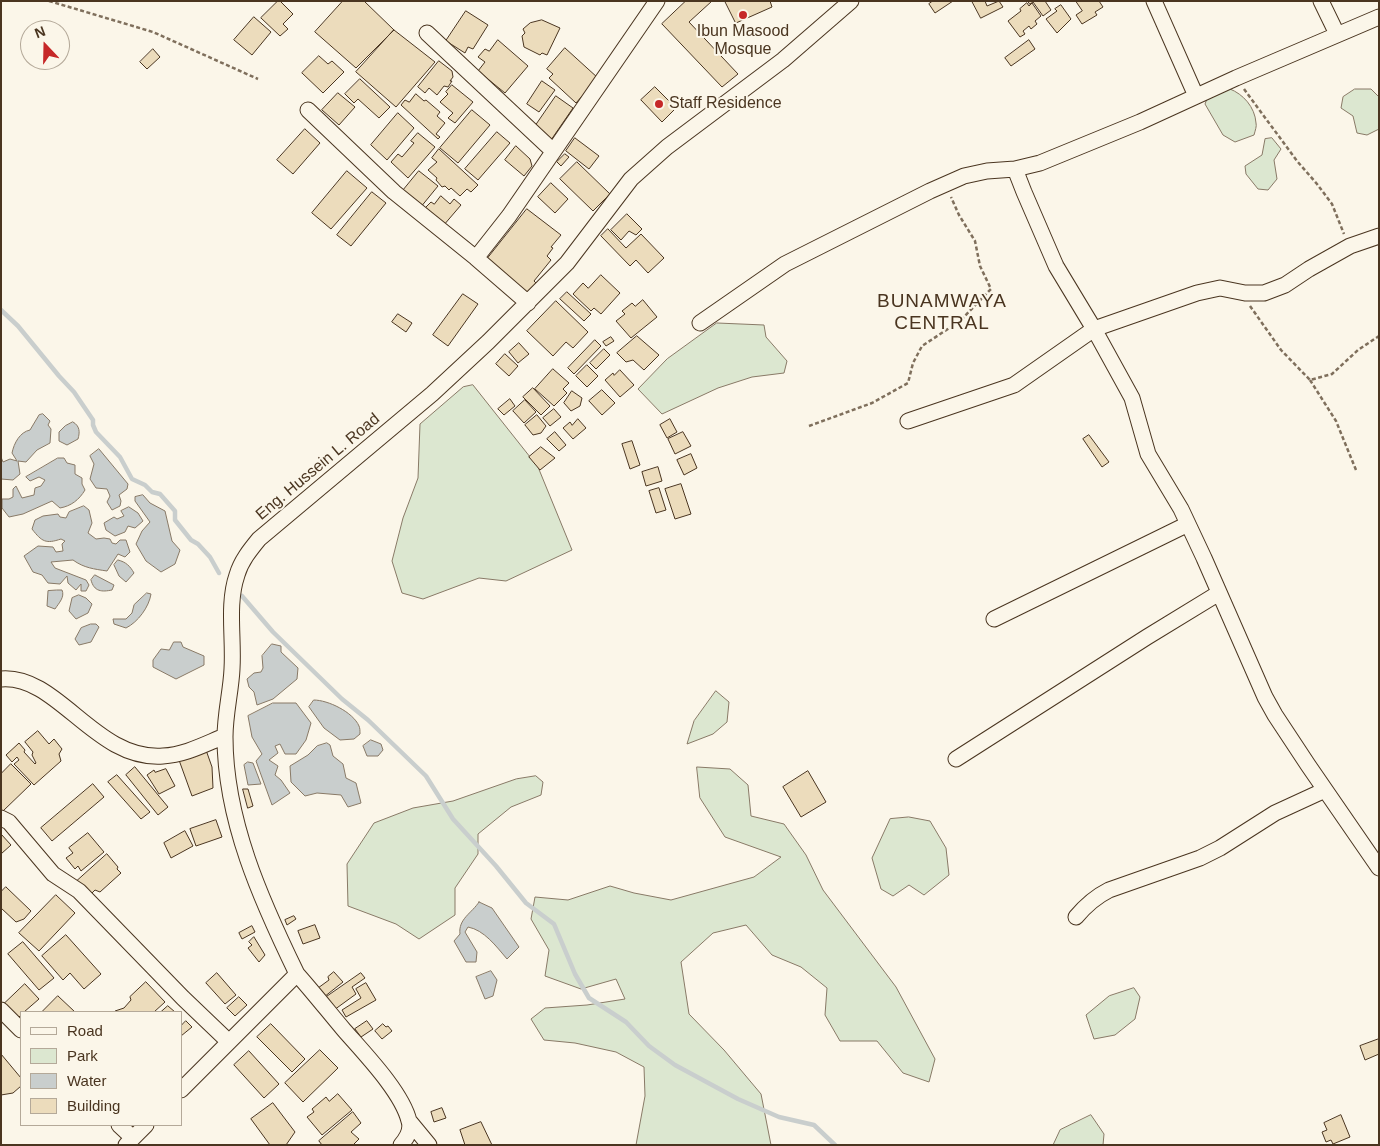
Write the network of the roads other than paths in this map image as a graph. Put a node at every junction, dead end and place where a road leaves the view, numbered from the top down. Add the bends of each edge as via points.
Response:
1 (657, 1) edge
2 (851, 1) edge
3 (1154, 1) edge
4 (1321, 1) edge
5 (1379, 17) edge
6 (427, 33) dead end
7 (1337, 34) junction
8 (1196, 96) junction
9 (308, 110) dead end
10 (553, 151) junction
11 (1015, 169) junction
12 (1379, 236) edge
13 (476, 258) junction
14 (528, 303) junction
15 (700, 323) dead end
16 (1094, 329) junction
17 (908, 421) dead end
18 (1188, 524) junction
19 (1219, 593) junction
20 (994, 619) dead end
21 (1, 679) edge
22 (225, 736) junction
23 (956, 759) dead end
24 (1324, 790) junction
25 (1, 818) edge
26 (1379, 868) edge
27 (1076, 917) dead end
28 (297, 974) junction
29 (1, 1010) edge
30 (20, 1029) edge
31 (229, 1042) junction
32 (182, 1089) edge
33 (410, 1122) junction
34 (120, 1126) edge
35 (145, 1126) edge
36 (129, 1142) edge
37 (401, 1145) edge
38 (429, 1145) edge

1 - 10 street
2 - 14 street, Eng. Hussein L. Road via 631,179 567,263
3 - 8 street
4 - 7 street
5 - 7 street
6 - 10 street
7 - 8 street
8 - 11 street via 1078,148
9 - 13 street via 394,192
10 - 13 street
11 - 15 street via 987,171 946,184 785,264
11 - 16 street via 1056,266
12 - 16 street via 1350,246 1285,285 1264,293 1220,288
13 - 14 street
14 - 22 street, Eng. Hussein L. Road via 432,394 259,540 246,556 232,594 232,669
16 - 17 street via 1014,385
16 - 18 street via 1132,398 1148,454
18 - 19 street
18 - 20 street
19 - 23 street
19 - 24 street via 1265,697
21 - 22 street via 23,681 36,687 106,740 141,754 163,756 186,752
22 - 28 street, Eng. Hussein L. Road via 228,778 244,849 260,894
24 - 26 street
24 - 27 street via 1274,814 1200,858 1096,896
25 - 31 street via 9,822 53,874 79,891
28 - 31 street
28 - 33 street, Eng. Hussein L. Road via 387,1081
29 - 30 street
31 - 32 street
33 - 37 street via 407,1138
33 - 38 street, Eng. Hussein L. Road
34 - 36 street
35 - 36 street

